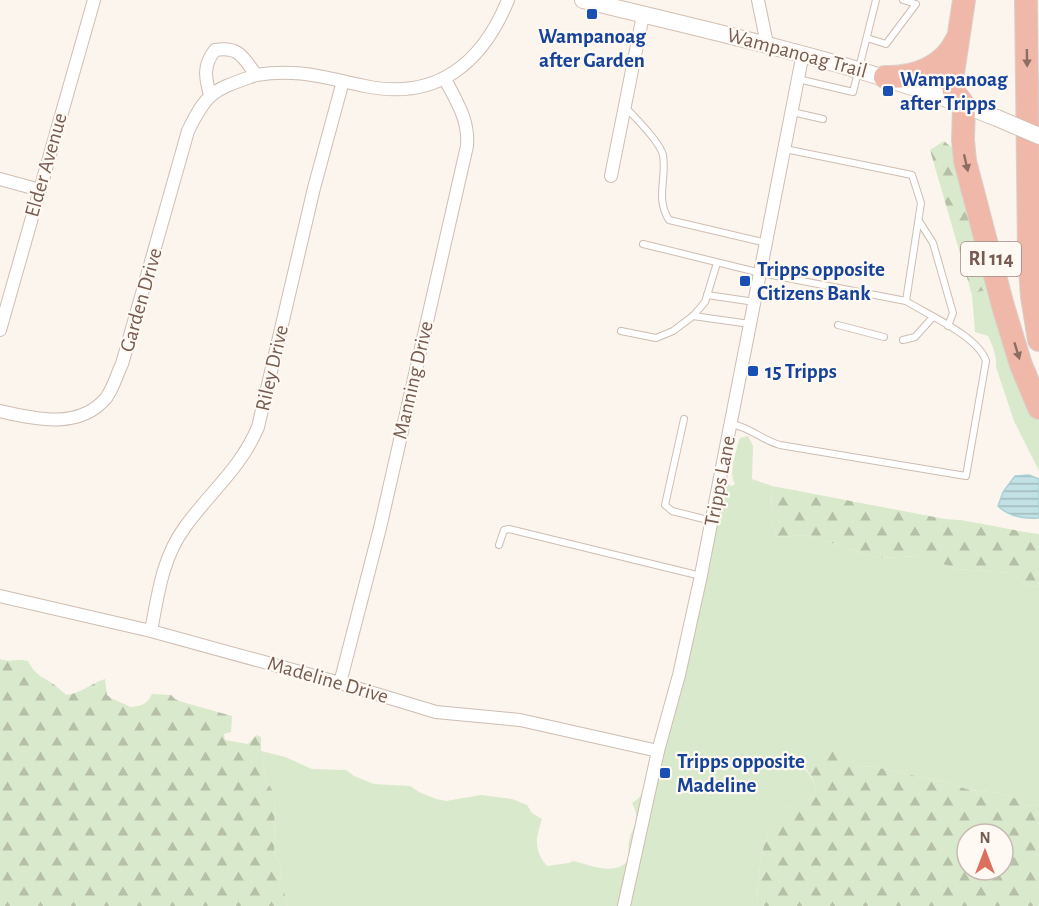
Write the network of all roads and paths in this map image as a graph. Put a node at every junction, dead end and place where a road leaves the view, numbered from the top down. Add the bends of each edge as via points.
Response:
1 (94, 0) edge
2 (508, 0) edge
3 (583, 0) edge
4 (758, 0) edge
5 (876, 0) edge
6 (903, 0) edge
7 (964, 0) edge
8 (1026, 0) edge
9 (643, 15) junction
10 (960, 29) junction
11 (867, 38) junction
12 (766, 44) junction
13 (803, 53) junction
14 (859, 69) junction
15 (256, 75) junction
16 (885, 77) junction
17 (445, 79) junction
18 (798, 80) junction
19 (343, 81) junction
20 (210, 95) junction
21 (964, 105) junction
22 (625, 106) junction
23 (792, 112) junction
24 (823, 119) dead end
25 (1039, 136) edge
26 (785, 149) junction
27 (611, 176) dead end
28 (0, 179) edge
29 (40, 190) junction
30 (919, 221) junction
31 (767, 243) junction
32 (643, 244) dead end
33 (717, 263) junction
34 (761, 273) junction
35 (707, 295) junction
36 (906, 301) junction
37 (755, 302) junction
38 (693, 316) junction
39 (933, 317) junction
40 (751, 324) junction
41 (838, 326) dead end
42 (948, 326) junction
43 (0, 330) edge
44 (621, 331) dead end
45 (884, 337) dead end
46 (903, 340) dead end
47 (1039, 340) edge
48 (1039, 408) edge
49 (0, 411) edge
50 (684, 419) dead end
51 (732, 424) junction
52 (712, 521) junction
53 (499, 545) dead end
54 (701, 576) junction
55 (0, 596) edge
56 (151, 631) junction
57 (340, 683) junction
58 (658, 752) junction
59 (624, 906) edge

1 - 29 street, Elder Avenue
2 - 17 street via 482,47
3 - 9 main road, Wampanoag Trail
4 - 12 street
5 - 11 lane
6 - 11 lane via 916,4 886,44
7 - 10 highway
8 -> 47 highway via 1029,254
9 - 12 main road, Wampanoag Trail
9 - 22 street
10 - 16 highway via 952,48 938,63 911,75
10 - 21 highway via 952,84
11 - 14 lane
12 - 13 main road, Wampanoag Trail
13 - 14 main road, Wampanoag Trail
13 - 18 street, Tripps Lane
14 - 16 main road, Wampanoag Trail
14 - 18 lane via 853,92
15 - 19 street via 278,71
15 - 20 street
15 - 20 street via 238,52 227,48 215,50 206,62
16 - 21 main road, Wampanoag Trail
17 - 19 street via 418,88 393,90
17 - 57 street, Manning Drive via 466,122 467,146 380,528
18 - 23 street, Tripps Lane
19 - 56 street, Riley Drive via 258,428 245,456 184,528 173,547 164,565
20 - 49 street, Garden Drive via 188,131 122,364 107,397 88,412 68,419 42,420
21 - 25 main road, Wampanoag Trail, bridge
21 -> 48 highway, RI 114 via 965,161 1003,306
22 - 27 street
22 - 31 lane via 663,154 662,206 669,220
23 - 24 lane
23 - 26 street, Tripps Lane
26 - 30 lane via 912,175 921,203
26 - 31 street, Tripps Lane
28 - 29 street
29 - 43 street, Elder Avenue
30 - 36 lane
30 - 42 lane via 933,243 953,313
31 - 34 street, Tripps Lane
32 - 33 lane
33 - 34 lane
33 - 35 lane
34 - 36 lane
34 - 37 street, Tripps Lane
35 - 37 lane
35 - 38 lane
36 - 39 lane
37 - 40 street, Tripps Lane
38 - 40 lane
38 - 44 lane via 656,338
39 - 42 lane
39 - 46 lane via 915,337
40 - 51 street, Tripps Lane
41 - 45 lane
42 - 51 lane via 977,346 986,361 966,476 780,445
50 - 52 lane via 665,505 672,511
51 - 52 street, Tripps Lane
52 - 54 street, Tripps Lane
53 - 54 lane via 504,530 509,529
54 - 58 street, Tripps Lane
55 - 56 street, Madeline Drive
56 - 57 street, Madeline Drive
57 - 58 street, Madeline Drive via 436,712 520,720
58 - 59 street, Tripps Lane

